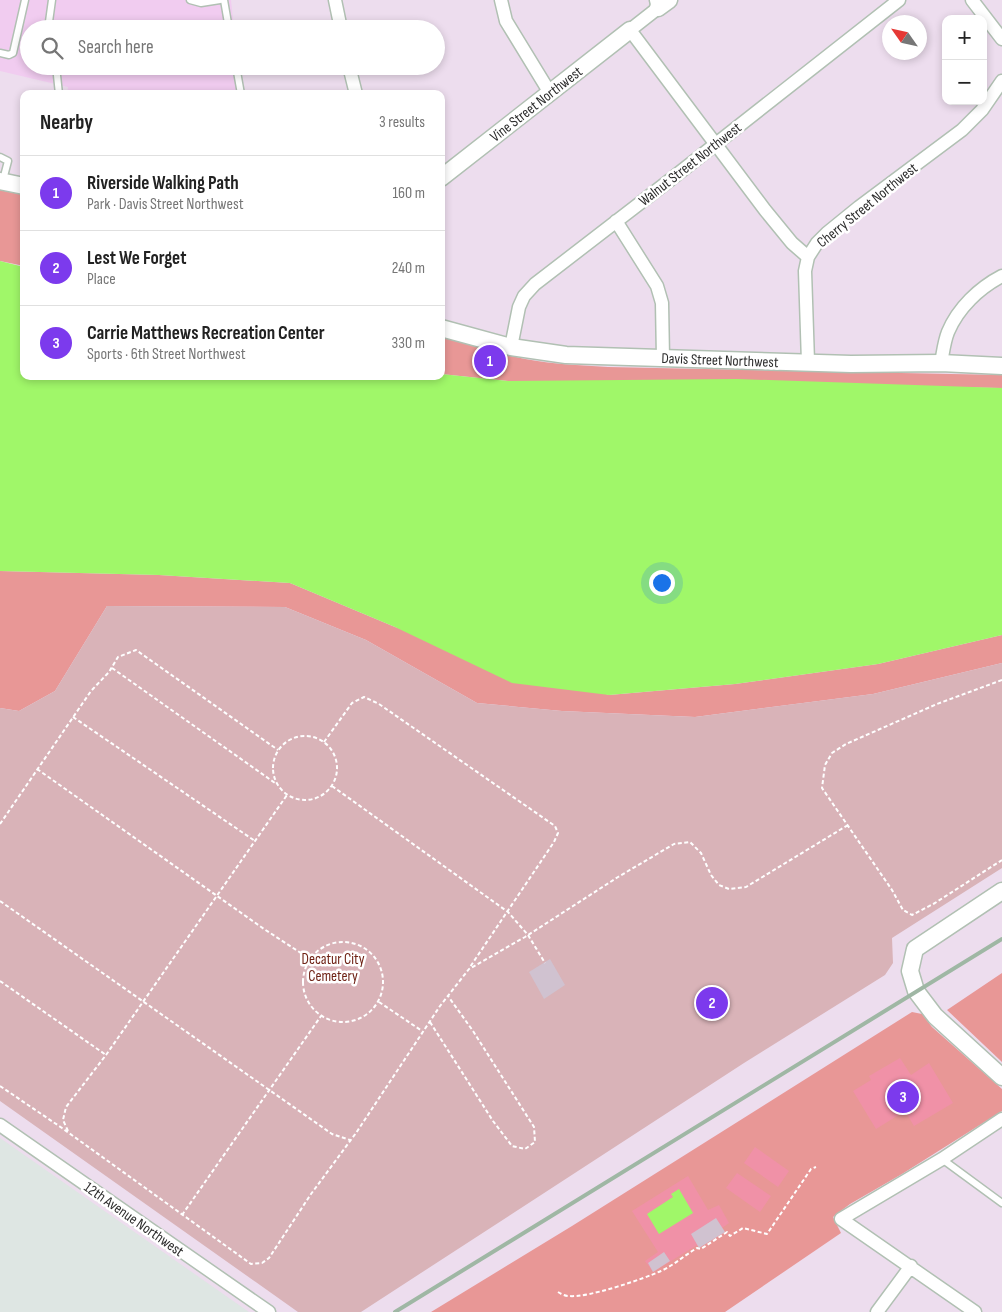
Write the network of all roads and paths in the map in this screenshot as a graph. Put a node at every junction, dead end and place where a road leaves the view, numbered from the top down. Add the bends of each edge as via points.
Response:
1 (25, 0) edge
2 (52, 0) edge
3 (190, 0) edge
4 (220, 0) edge
5 (224, 0) edge
6 (335, 0) edge
7 (501, 0) edge
8 (899, 0) edge
9 (972, 0) edge
10 (661, 3) edge
11 (20, 20) edge
12 (49, 20) edge
13 (227, 20) edge
14 (339, 20) edge
15 (20, 22) edge
16 (630, 30) junction
17 (1002, 39) edge
18 (0, 53) edge
19 (57, 75) edge
20 (238, 75) edge
21 (352, 75) edge
22 (1002, 81) edge
23 (59, 90) edge
24 (240, 90) edge
25 (355, 90) edge
26 (550, 93) junction
27 (715, 144) junction
28 (0, 157) edge
29 (445, 175) edge
30 (1, 181) edge
31 (20, 185) edge
32 (616, 222) junction
33 (808, 257) junction
34 (1002, 276) edge
35 (445, 329) edge
36 (510, 347) junction
37 (663, 358) junction
38 (808, 362) junction
39 (941, 363) junction
40 (1002, 366) edge
41 (112, 668) junction
42 (1002, 680) edge
43 (74, 717) junction
44 (324, 742) junction
45 (278, 750) junction
46 (37, 769) junction
47 (276, 783) junction
48 (332, 786) junction
49 (287, 795) junction
50 (0, 824) edge
51 (848, 825) junction
52 (255, 841) junction
53 (1002, 860) edge
54 (1002, 891) edge
55 (218, 895) junction
56 (0, 901) edge
57 (508, 912) junction
58 (528, 935) junction
59 (310, 958) junction
60 (545, 963) dead end
61 (469, 969) junction
62 (0, 981) edge
63 (448, 996) junction
64 (143, 1002) junction
65 (379, 1002) junction
66 (321, 1016) junction
67 (430, 1022) junction
68 (423, 1032) junction
69 (106, 1055) junction
70 (1002, 1077) edge
71 (0, 1086) edge
72 (270, 1089) junction
73 (1002, 1120) edge
74 (0, 1125) edge
75 (68, 1133) junction
76 (351, 1140) junction
77 (942, 1159) junction
78 (816, 1167) dead end
79 (1002, 1202) edge
80 (182, 1214) junction
81 (910, 1266) junction
82 (558, 1292) dead end
83 (269, 1312) edge
84 (877, 1312) edge
85 (975, 1312) edge

1 - 11 lane
2 - 12 lane
3 - 4 lane via 201,3
5 - 13 lane
6 - 14 street
7 - 26 street via 506,21
8 - 27 street, Walnut Street Northwest
9 - 17 street
10 - 16 street
15 - 18 lane via 13,53
16 - 26 street, Vine Street Northwest
16 - 27 street
19 - 23 lane
20 - 24 lane
21 - 25 street
22 - 33 street, Cherry Street Northwest via 982,110 962,130 827,233
26 - 29 street, Vine Street Northwest
27 - 32 street, Walnut Street Northwest
27 - 33 street via 792,243
28 - 30 lane via 8,161
30 - 31 street
32 - 36 street, Walnut Street Northwest via 524,296
32 - 37 street via 658,286 662,303
33 - 38 street, Cherry Street Northwest via 805,271
34 - 39 street via 976,294 958,314 948,333
35 - 36 street, Davis Street Northwest
36 - 37 street, Davis Street Northwest via 566,355
37 - 38 street, Davis Street Northwest
38 - 39 street, Davis Street Northwest
39 - 40 street, Davis Street Northwest
41 - 43 path
41 - 45 path via 118,657 136,650
41 - 47 path
42 - 51 path via 864,735 832,753 825,765 822,788
43 - 46 path
43 - 52 path
44 - 45 path via 315,737 294,737
44 - 48 path via 336,758 338,768
44 - 57 path via 352,702 364,697 379,704 555,826 558,833 554,842
45 - 47 path via 272,772
46 - 50 path
46 - 55 path
47 - 49 path
48 - 49 path via 314,800 302,801
48 - 57 path
49 - 52 path
51 - 53 path via 903,910 912,915
51 - 58 path via 746,887 729,889 719,885 701,853 690,842 674,844
52 - 55 path
54 - 70 street via 915,948 910,971 916,991 935,1016
55 - 59 path
55 - 64 path
56 - 64 path
57 - 58 path
57 - 61 path
58 - 60 path
58 - 61 path
59 - 65 path via 334,942 347,941 372,952 384,976
59 - 66 path via 303,982 305,995
61 - 63 path
62 - 69 path
63 - 67 path
63 - 67 path via 534,1127 535,1142 525,1149 512,1146
64 - 69 path
64 - 72 path
65 - 66 path via 359,1019 333,1021
65 - 68 path
66 - 72 path
67 - 68 path
68 - 76 path
69 - 75 path via 66,1106 63,1120
71 - 75 path
72 - 76 path via 332,1134
72 - 80 path
73 - 77 street
74 - 83 street, 12th Avenue Northwest
75 - 80 path
76 - 80 path via 269,1258 262,1263 251,1264
77 - 79 lane
77 - 81 street via 841,1219
78 - 82 path via 767,1234 743,1228 730,1236 727,1232 702,1249 697,1248 649,1276 582,1295 568,1296
81 - 84 street
81 - 85 street

